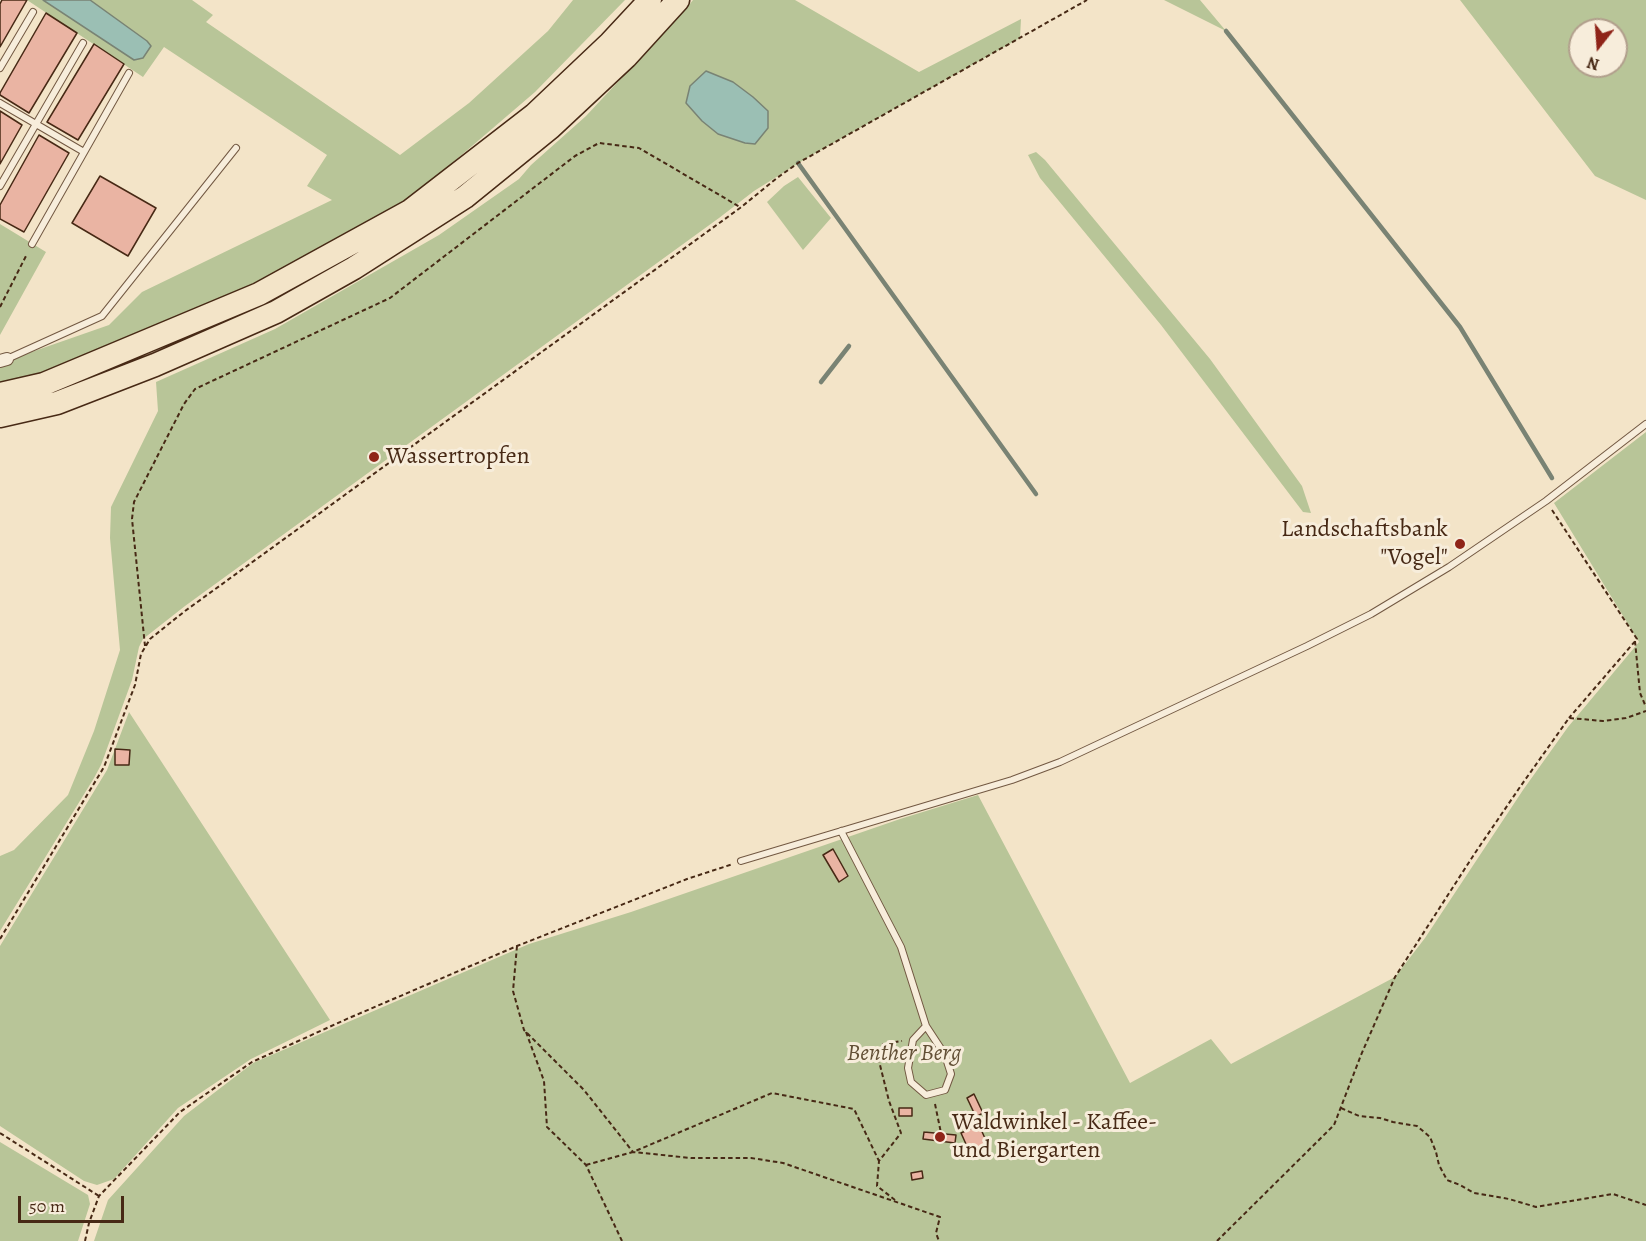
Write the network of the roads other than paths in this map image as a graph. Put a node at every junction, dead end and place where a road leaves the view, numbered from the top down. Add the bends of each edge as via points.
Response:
1 (650, 0) edge
2 (678, 0) edge
3 (33, 12) dead end
4 (83, 43) dead end
5 (0, 69) edge
6 (129, 73) dead end
7 (0, 103) edge
8 (36, 124) junction
9 (236, 148) dead end
10 (84, 152) junction
11 (0, 186) edge
12 (32, 244) road end
13 (3, 360) edge
14 (0, 394) edge
15 (0, 416) edge
16 (1646, 424) edge
17 (841, 831) junction
18 (741, 861) road end
19 (926, 1026) junction

1 - 14 highway via 534,115 410,211 260,294 44,384
2 - 15 highway via 626,57 550,128 465,197 354,268 276,312 155,365 57,403
3 - 5 lane
4 - 8 lane
6 - 10 lane
7 - 8 lane
8 - 10 lane
8 - 11 lane
9 - 13 lane via 102,316
10 - 12 lane
16 - 17 lane via 1546,501 1371,614 1070,758 1012,780
17 - 18 lane
17 - 19 lane via 901,947
19 - 19 lane via 945,1055 951,1074 945,1089 926,1095 911,1082 908,1068 913,1040

